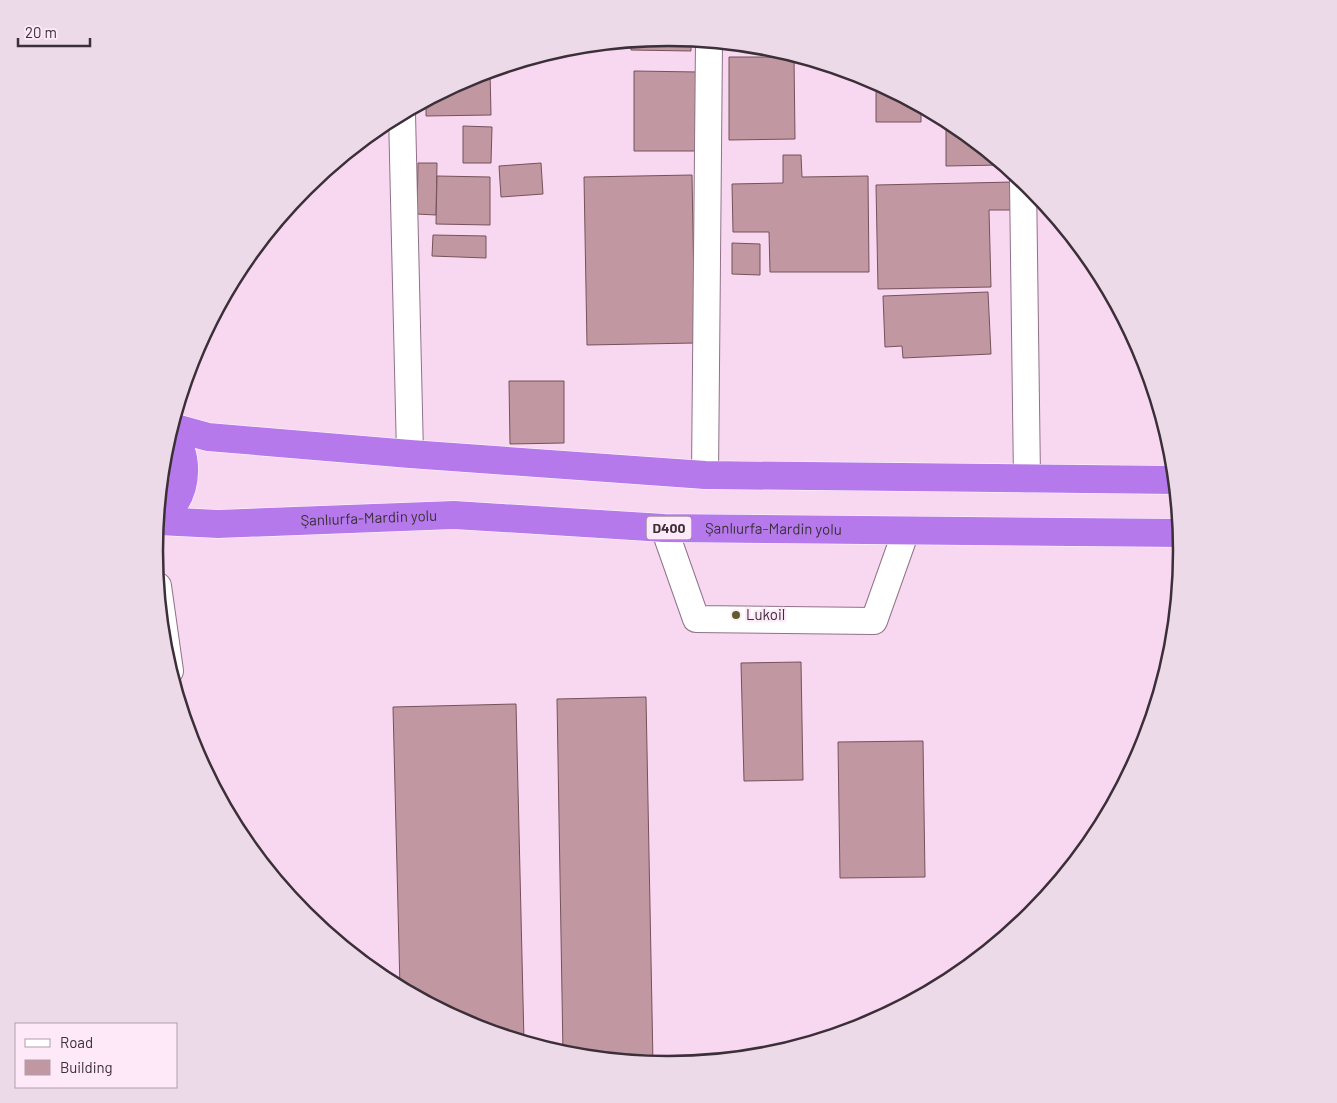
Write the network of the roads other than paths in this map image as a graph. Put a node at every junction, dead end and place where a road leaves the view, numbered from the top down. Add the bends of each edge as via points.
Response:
1 (709, 48) edge
2 (402, 122) edge
3 (1023, 191) edge
4 (178, 429) edge
5 (176, 441) edge
6 (410, 454) junction
7 (705, 475) junction
8 (1027, 479) junction
9 (1168, 480) edge
10 (164, 514) edge
11 (164, 520) edge
12 (664, 528) junction
13 (906, 531) junction
14 (1173, 533) edge

1 - 7 street
2 - 6 street
3 - 8 street
4 - 6 highway via 208,437
5 - 10 highway via 185,474 181,492
6 - 7 highway
7 - 8 highway
8 - 9 highway
11 - 12 highway, Şanlıurfa-Mardin yolu / D400 via 218,524 454,515
12 - 13 highway, Şanlıurfa-Mardin yolu / D400
12 - 13 street via 696,619 874,621
13 - 14 highway, Şanlıurfa-Mardin yolu / D400

